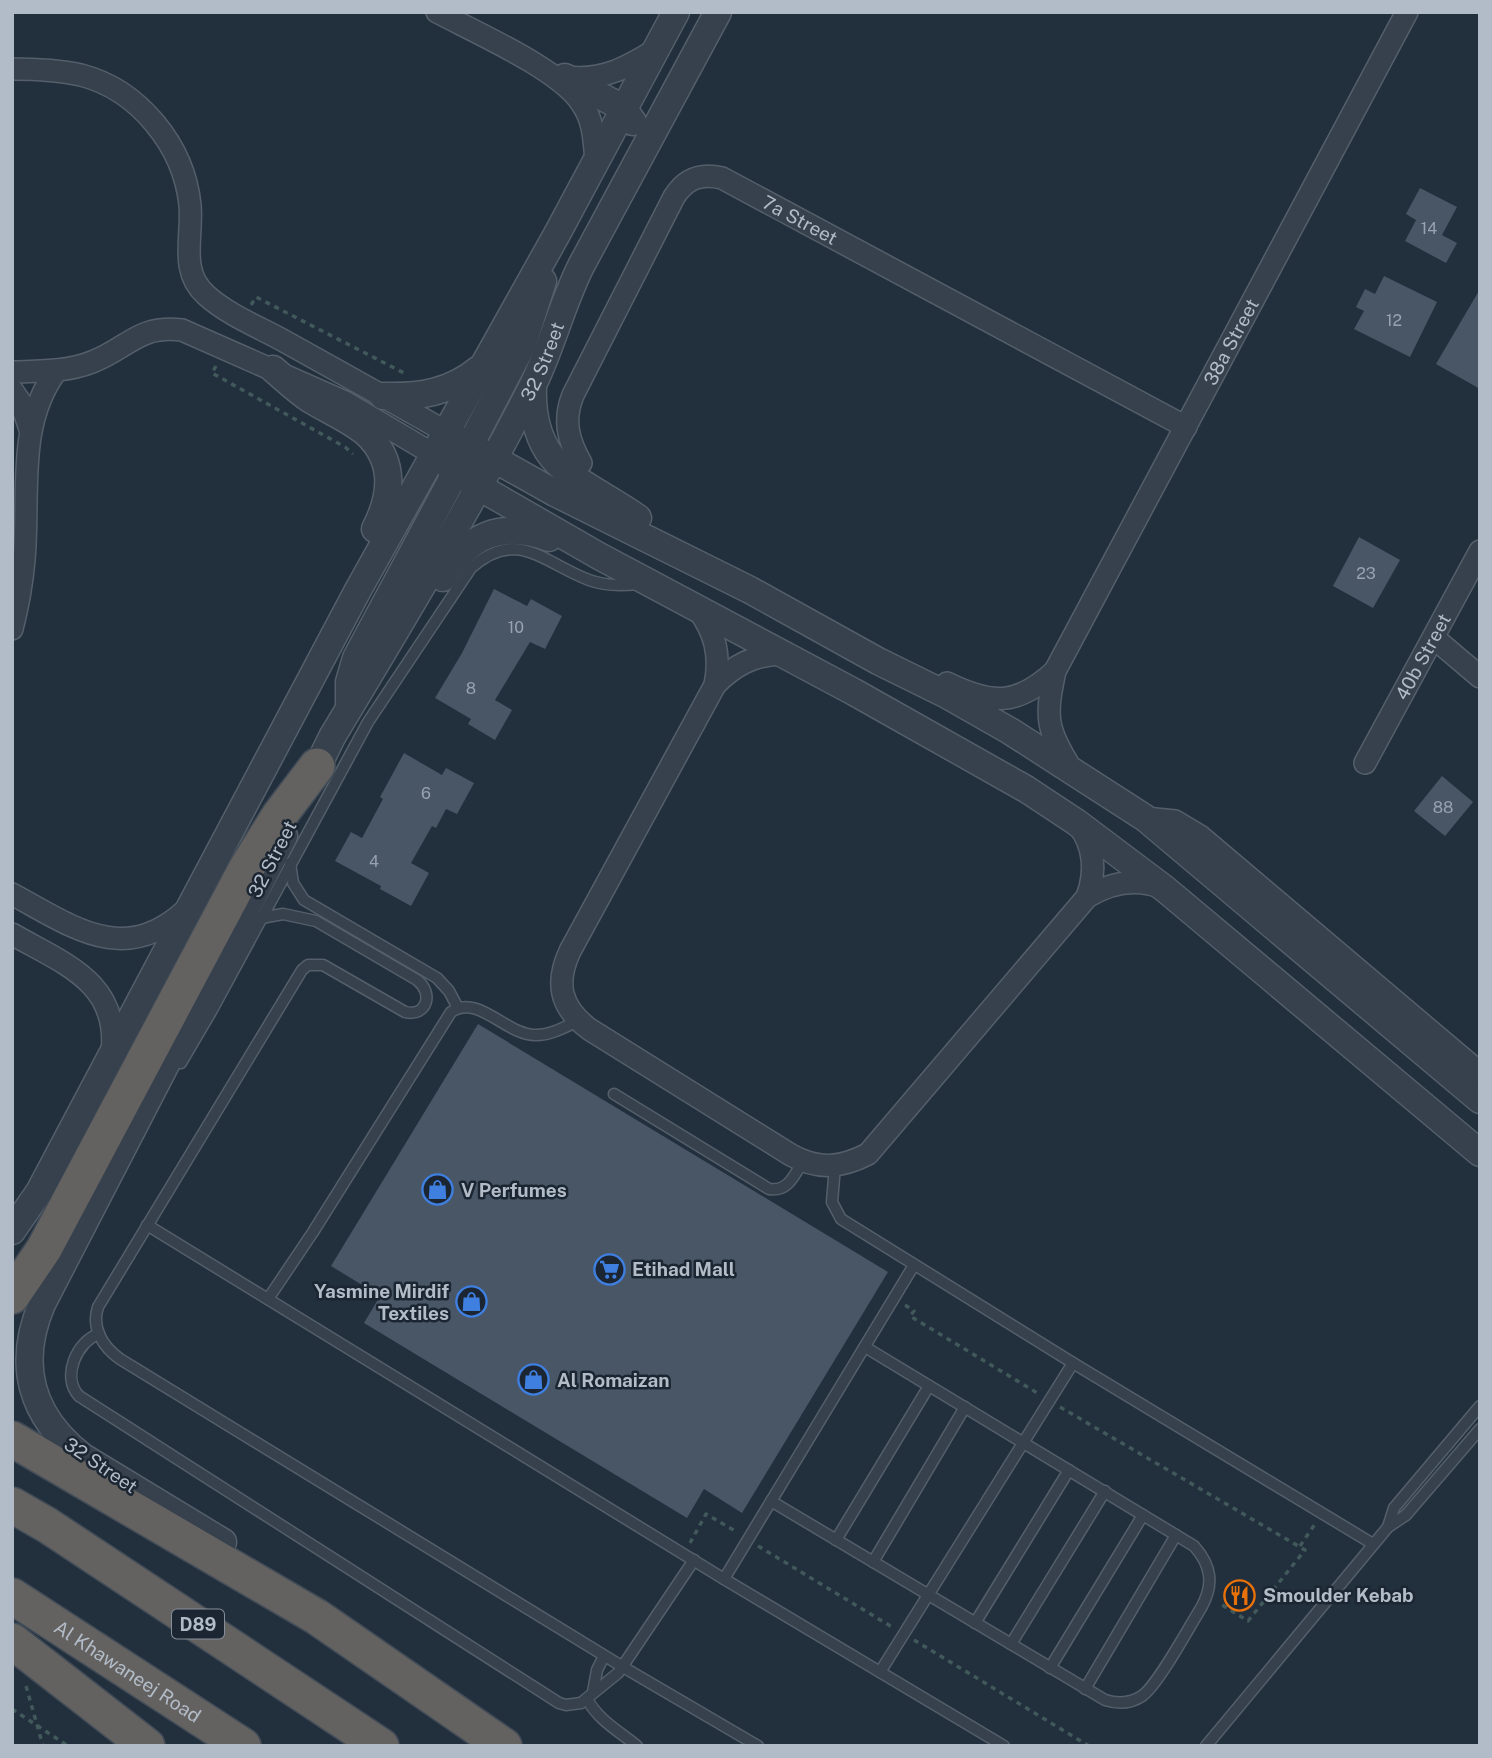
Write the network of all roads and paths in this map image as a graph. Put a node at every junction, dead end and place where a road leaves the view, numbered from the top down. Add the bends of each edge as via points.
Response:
1 (438, 12) edge
2 (676, 12) edge
3 (718, 12) edge
4 (1407, 12) edge
5 (657, 49) junction
6 (12, 69) edge
7 (556, 74) junction
8 (623, 108) junction
9 (596, 161) junction
10 (557, 234) junction
11 (581, 266) junction
12 (483, 366) junction
13 (273, 369) junction
14 (57, 370) junction
15 (12, 372) edge
16 (533, 386) junction
17 (12, 390) edge
18 (383, 396) junction
19 (1186, 427) junction
20 (30, 429) junction
21 (439, 443) junction
22 (483, 453) junction
23 (581, 463) dead end
24 (454, 470) junction
25 (479, 487) junction
26 (1480, 551) edge
27 (599, 556) junction
28 (685, 558) junction
29 (650, 583) junction
30 (358, 590) junction
31 (697, 608) junction
32 (12, 629) edge
33 (395, 633) junction
34 (1434, 638) junction
35 (781, 654) junction
36 (877, 661) junction
37 (1055, 671) junction
38 (1480, 677) edge
39 (715, 685) junction
40 (349, 708) junction
41 (1365, 763) dead end
42 (317, 766) junction
43 (1073, 772) junction
44 (1145, 818) junction
45 (1076, 822) junction
46 (290, 863) junction
47 (1165, 889) junction
48 (12, 894) edge
49 (1087, 897) junction
50 (191, 905) junction
51 (261, 918) junction
52 (12, 934) edge
53 (458, 1007) junction
54 (578, 1021) junction
55 (112, 1055) junction
56 (1480, 1073) edge
57 (614, 1094) dead end
58 (1480, 1100) edge
59 (126, 1139) junction
60 (1480, 1153) edge
61 (803, 1161) junction
62 (835, 1166) junction
63 (147, 1225) junction
64 (15, 1230) edge
65 (914, 1265) junction
66 (12, 1296) edge
67 (894, 1298) junction
68 (268, 1299) junction
69 (99, 1334) junction
70 (31, 1338) junction
71 (864, 1347) junction
72 (12, 1361) edge
73 (1073, 1363) junction
74 (929, 1386) junction
75 (1050, 1401) junction
76 (1480, 1406) edge
77 (965, 1408) junction
78 (1480, 1429) edge
79 (12, 1439) edge
80 (1024, 1443) junction
81 (1069, 1470) junction
82 (1105, 1491) junction
83 (771, 1501) junction
84 (12, 1505) edge
85 (1322, 1513) junction
86 (1143, 1515) junction
87 (1388, 1527) junction
88 (1176, 1535) junction
89 (748, 1539) junction
90 (836, 1539) junction
91 (1373, 1544) junction
92 (1300, 1546) junction
93 (683, 1554) junction
94 (694, 1560) junction
95 (873, 1562) junction
96 (724, 1579) junction
97 (928, 1595) junction
98 (12, 1596) edge
99 (1207, 1596) junction
100 (317, 1617) junction
101 (975, 1623) junction
102 (904, 1634) junction
103 (12, 1641) edge
104 (1011, 1644) junction
105 (604, 1656) junction
106 (623, 1667) junction
107 (1050, 1668) junction
108 (880, 1672) junction
109 (54, 1673) junction
110 (1085, 1689) junction
111 (590, 1696) junction
112 (12, 1709) edge
113 (37, 1726) junction
114 (43, 1746) edge
115 (68, 1746) edge
116 (147, 1746) edge
117 (243, 1746) edge
118 (381, 1746) edge
119 (504, 1746) edge
120 (638, 1746) edge
121 (758, 1746) edge
122 (1004, 1746) edge
123 (1089, 1746) edge
124 (1206, 1746) edge

1 - 7 street
2 - 5 street
3 - 11 street, 32 Street
4 - 19 street, 38a Street
5 - 7 street via 615,73 590,78
5 - 8 street
6 - 18 street via 83,76 135,103 173,149 184,176 190,205 190,268 206,295
7 - 8 street
7 - 9 street via 582,103 593,128
8 - 9 street
8 - 11 street via 633,121 632,138 587,224
9 - 10 street
10 - 12 street
10 - 22 street via 522,346 475,436
11 - 16 street, 32 Street
12 - 18 street via 436,393
12 - 21 street
13 - 14 street via 196,335 167,329 138,336 93,362
13 - 21 street
13 - 30 street via 366,433 384,460 389,490 362,554
14 - 15 street
14 - 20 street via 37,404
16 - 22 street, 32 Street
16 - 28 street via 537,428 558,465 650,527
17 - 20 street
18 - 21 street
19 - 23 street, 7a Street via 722,178 700,176 680,187 674,197 573,394 567,426
19 - 37 street, 38a Street
20 - 32 street via 24,559
21 - 22 street
21 - 24 street
21 - 30 street
22 - 25 street via 472,466
22 - 28 street
24 - 25 street
24 - 40 street via 356,658 349,682
25 - 27 street
25 - 33 street, 32 Street
26 - 34 street, 40b Street
27 - 29 street
27 - 33 street via 531,532 500,531 485,536 459,554 423,612
28 - 36 street
29 - 31 street
29 - 46 lane via 597,583 529,551 503,550 480,559 368,722
30 - 50 street
31 - 35 street
31 - 39 street via 716,645
33 - 40 street, 32 Street
34 - 38 street
34 - 41 street, 40b Street
35 - 39 street via 744,661
35 - 45 street via 1026,789
36 - 37 street, 38a Street via 920,671 989,700 1031,691
36 - 43 street via 999,725
37 - 43 street, 38a Street via 1050,730
39 - 54 street via 565,962 562,987
40 - 42 street, 32 Street
42 - 59 street, 32 Street
42 - 66 highway via 262,842 44,1249
43 - 44 street
44 - 56 street via 1175,821 1200,836
44 - 58 street
45 - 47 street
45 - 49 street via 1093,858
46 - 51 lane
46 - 53 lane via 293,883 304,900 437,978
47 - 49 street via 1125,883
47 - 60 street
48 - 50 street via 83,932 122,939 160,929
49 - 62 street via 868,1154
50 - 55 street
51 - 59 lane via 171,1079
51 - 63 lane via 283,914 316,921 417,980 428,999 412,1014 330,968 315,964 302,970
52 - 55 street via 96,987 112,1019
53 - 54 lane via 471,1007 515,1030 536,1035
53 - 68 lane
54 - 61 street
55 - 64 street
57 - 61 lane via 769,1189 788,1185
59 - 70 street, 32 Street via 42,1304
61 - 62 street
62 - 65 lane via 832,1202 841,1220
63 - 68 lane
63 - 69 lane via 98,1307
65 - 67 lane
65 - 73 lane
67 - 71 lane
67 - 75 path via 914,1311 910,1316
68 - 93 lane
69 - 105 lane via 120,1359
69 - 111 lane via 87,1340 72,1367 70,1380 79,1396 559,1703 574,1706
70 - 72 street
70 - 100 street, 32 Street via 29,1361 35,1394 50,1426 65,1443 255,1564
71 - 74 lane
71 - 83 lane
73 - 75 lane
73 - 85 lane
74 - 77 lane
74 - 90 lane
75 - 80 lane
75 - 92 path
76 - 87 lane via 1394,1508
77 - 80 lane
77 - 95 lane
78 - 87 lane via 1405,1515
79 - 100 highway
80 - 81 lane
80 - 97 lane
81 - 82 lane
81 - 101 lane
82 - 86 lane
82 - 104 lane
83 - 89 lane
83 - 90 lane
84 - 118 highway, D89
85 - 91 lane
85 - 92 path
86 - 88 lane
86 - 107 lane
87 - 91 lane
88 - 99 lane via 1203,1556 1209,1569
88 - 110 lane
89 - 93 path via 706,1514
89 - 96 lane
89 - 102 path
90 - 95 lane
91 - 124 lane
92 - 99 path via 1305,1550 1248,1621
93 - 94 lane
94 - 96 lane
94 - 106 lane
95 - 97 lane
96 - 108 lane
97 - 101 lane
97 - 102 lane
98 - 117 highway, Al Khawaneej Road
99 - 110 lane via 1149,1691 1129,1703 1117,1703
100 - 119 highway
101 - 104 lane
102 - 108 lane
102 - 123 path
103 - 109 highway
104 - 107 lane
105 - 106 lane
105 - 111 lane
106 - 111 lane
106 - 121 lane
107 - 110 lane
108 - 122 lane
109 - 113 path via 46,1689 25,1681
109 - 116 highway
111 - 120 lane via 593,1711
112 - 113 path
113 - 114 path
113 - 115 path

